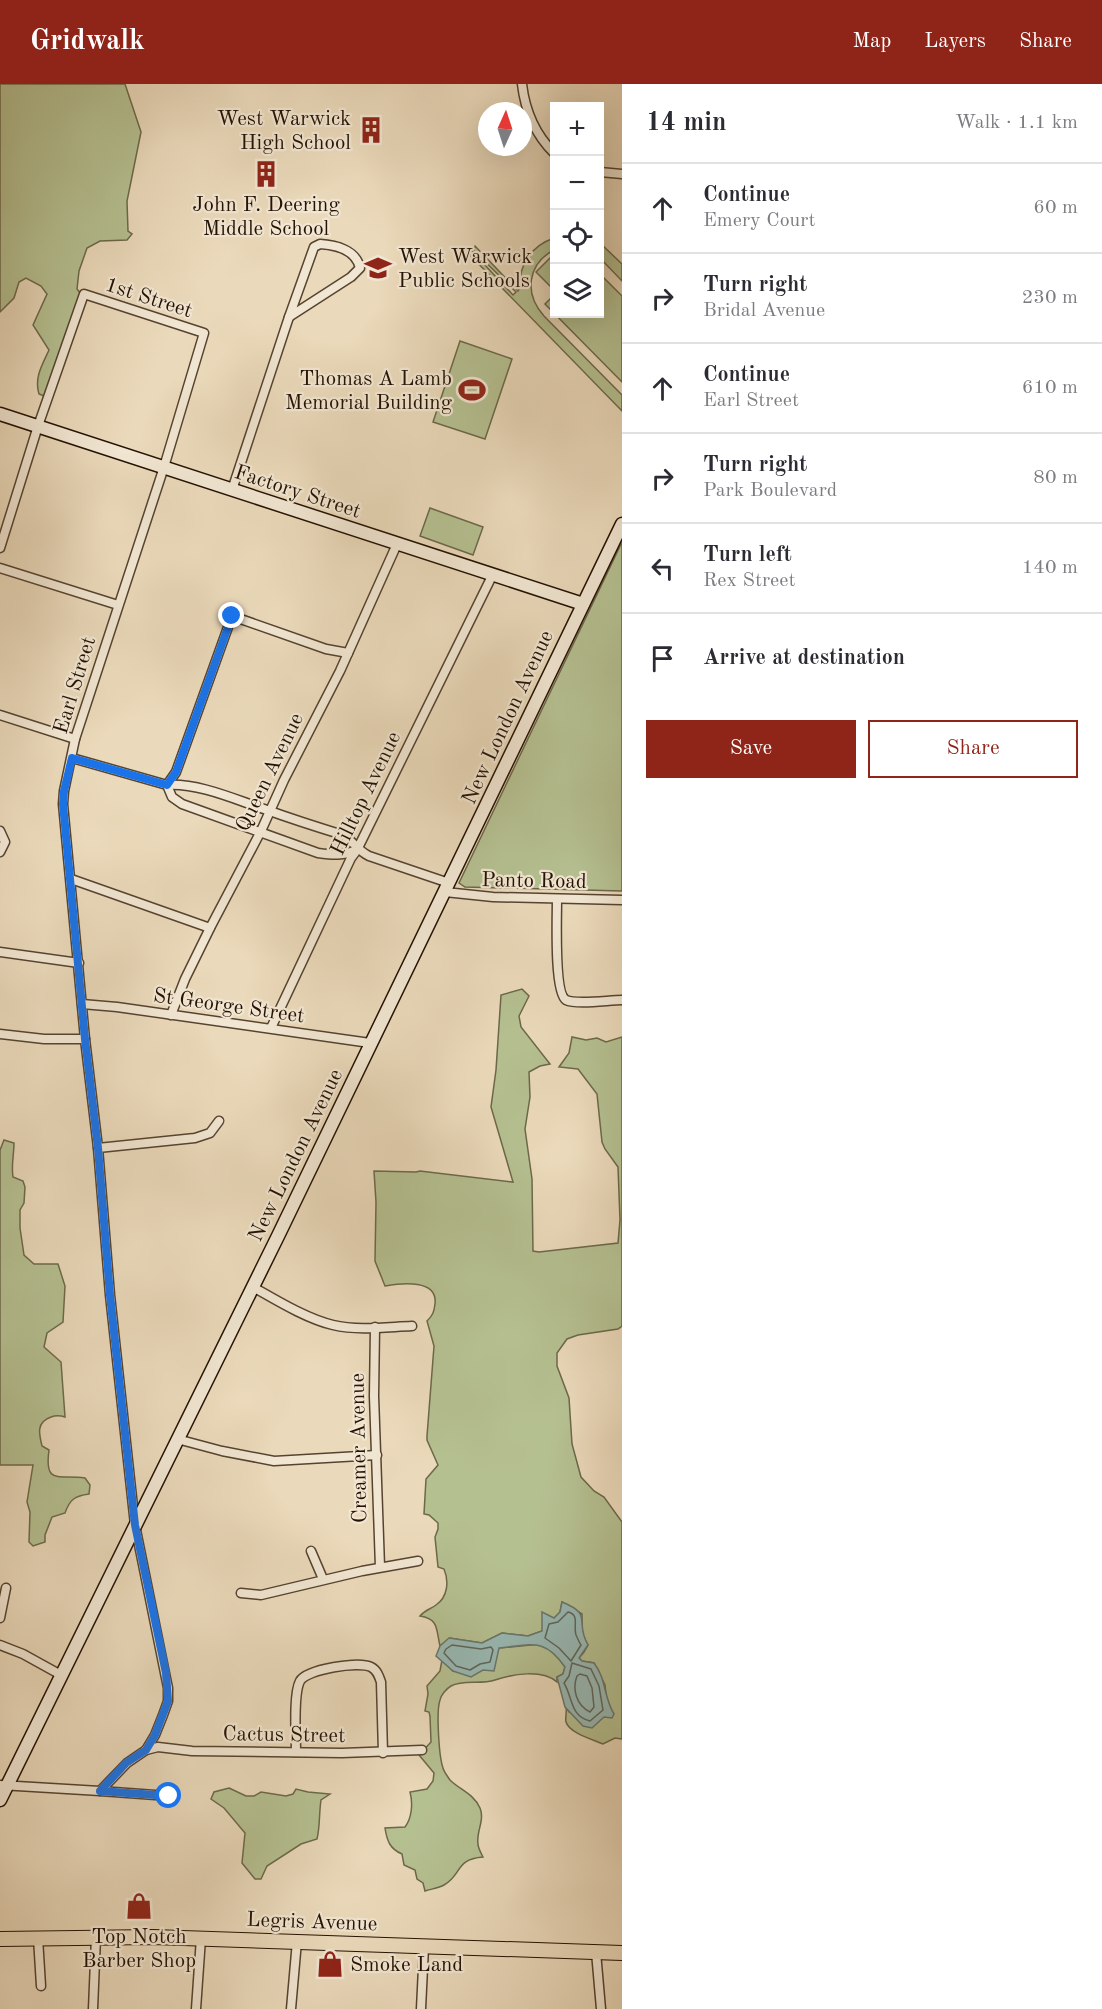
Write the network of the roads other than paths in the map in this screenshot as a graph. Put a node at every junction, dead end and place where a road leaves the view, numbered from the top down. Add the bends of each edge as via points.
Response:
1 (522, 84) edge
2 (550, 148) edge
3 (604, 172) edge
4 (622, 174) edge
5 (290, 316) junction
6 (204, 333) joint
7 (0, 414) edge
8 (38, 426) junction
9 (164, 467) junction
10 (232, 490) junction
11 (622, 524) edge
12 (397, 544) junction
13 (0, 548) edge
14 (0, 568) edge
15 (493, 574) junction
16 (583, 604) junction
17 (118, 605) junction
18 (348, 653) junction
19 (0, 715) edge
20 (75, 739) junction
21 (72, 758) junction
22 (167, 785) junction
23 (269, 811) junction
24 (0, 831) edge
25 (261, 831) junction
26 (357, 850) junction
27 (0, 852) edge
28 (71, 879) junction
29 (447, 888) junction
30 (557, 899) junction
31 (622, 900) edge
32 (210, 928) junction
33 (0, 952) edge
34 (79, 963) junction
35 (622, 1000) edge
36 (82, 1004) junction
37 (171, 1015) junction
38 (270, 1028) junction
39 (0, 1034) edge
40 (85, 1039) junction
41 (370, 1043) junction
42 (219, 1121) dead end
43 (98, 1148) junction
44 (253, 1287) junction
45 (412, 1326) dead end
46 (375, 1328) junction
47 (177, 1439) junction
48 (377, 1455) junction
49 (135, 1525) junction
50 (311, 1551) dead end
51 (418, 1561) dead end
52 (380, 1567) junction
53 (323, 1579) junction
54 (6, 1588) dead end
55 (241, 1593) dead end
56 (0, 1618) edge
57 (0, 1645) edge
58 (61, 1675) junction
59 (146, 1750) junction
60 (422, 1750) dead end
61 (296, 1752) junction
62 (383, 1753) junction
63 (4, 1785) edge
64 (100, 1791) junction
65 (169, 1796) dead end
66 (0, 1800) edge
67 (96, 1937) junction
68 (38, 1938) junction
69 (201, 1938) junction
70 (0, 1939) edge
71 (297, 1941) junction
72 (424, 1947) junction
73 (596, 1952) junction
74 (622, 1953) edge
75 (41, 1986) dead end
76 (93, 2009) edge
77 (196, 2009) edge
78 (291, 2009) edge
79 (421, 2009) edge
80 (601, 2009) edge

1 - 2 street via 531,120
3 - 4 street
5 - 5 street via 351,277 360,268 352,254 328,244 314,247
5 - 10 street
6 - 8 street, 1st Street via 84,294
6 - 9 street, Earl Street
7 - 8 main road, Factory Street
8 - 9 main road, Factory Street
8 - 13 street
9 - 10 main road, Factory Street
9 - 17 street, Earl Street
10 - 12 main road, Factory Street
11 - 16 main road, New London Avenue
12 - 15 main road, Factory Street
12 - 18 street, Queen Avenue
14 - 17 street
15 - 16 main road, Factory Street
15 - 26 street, Hilltop Avenue
16 - 29 main road, New London Avenue
17 - 20 street, Earl Street
18 - 22 street via 232,616 176,772
18 - 23 street, Queen Avenue
19 - 20 street
20 - 21 street, Earl Street
21 - 22 street, Panto Road
21 - 28 street, Earl Street via 63,804
22 - 23 street, Panto Road via 190,786
22 - 25 street via 172,797 182,804
23 - 25 street, Queen Avenue
23 - 26 street, Panto Road via 343,835
24 - 27 street via 4,842
25 - 26 street via 326,854 345,855
25 - 32 street, Queen Avenue
26 - 29 street, Panto Road
26 - 38 street, Hilltop Avenue
28 - 32 street
28 - 34 street, Earl Street
29 - 30 street, Panto Road via 478,897
29 - 41 main road, New London Avenue
30 - 31 street, Panto Road
30 - 35 street via 561,995 573,1001
32 - 37 street, Queen Avenue
33 - 34 street
34 - 36 street, Earl Street
36 - 37 street, St George Street
36 - 40 street, Earl Street
37 - 38 street, St George Street
38 - 41 street, St George Street
39 - 40 street
40 - 43 street, Earl Street
41 - 44 main road, New London Avenue
42 - 43 street via 210,1133 195,1138
43 - 49 street, Earl Street
44 - 46 street via 312,1318 333,1325
44 - 47 main road, New London Avenue
45 - 46 street
46 - 48 street, Creamer Avenue
47 - 48 street via 274,1461
47 - 49 main road, New London Avenue
48 - 52 street, Creamer Avenue
49 - 58 main road, New London Avenue
49 - 59 street, Earl Street via 168,1697
50 - 53 street
51 - 52 street
52 - 53 street
53 - 55 street via 261,1595
54 - 56 street
57 - 58 street
58 - 63 main road, New London Avenue
59 - 61 street, Cactus Street via 158,1747 211,1752
59 - 64 street via 126,1763
60 - 62 street, Cactus Street
61 - 62 street, Cactus Street
61 - 62 street via 299,1683 304,1677 331,1668 364,1665 373,1668 381,1682
63 - 64 street
63 - 66 main road, New London Avenue
64 - 65 street
67 - 68 main road, Legris Avenue
67 - 69 main road, Legris Avenue
67 - 76 street
68 - 70 main road, Legris Avenue
68 - 75 street
69 - 71 main road, Legris Avenue
69 - 77 street
71 - 72 main road, Legris Avenue
71 - 78 street
72 - 73 main road, Legris Avenue
72 - 79 street
73 - 74 main road, Legris Avenue
73 - 80 street

